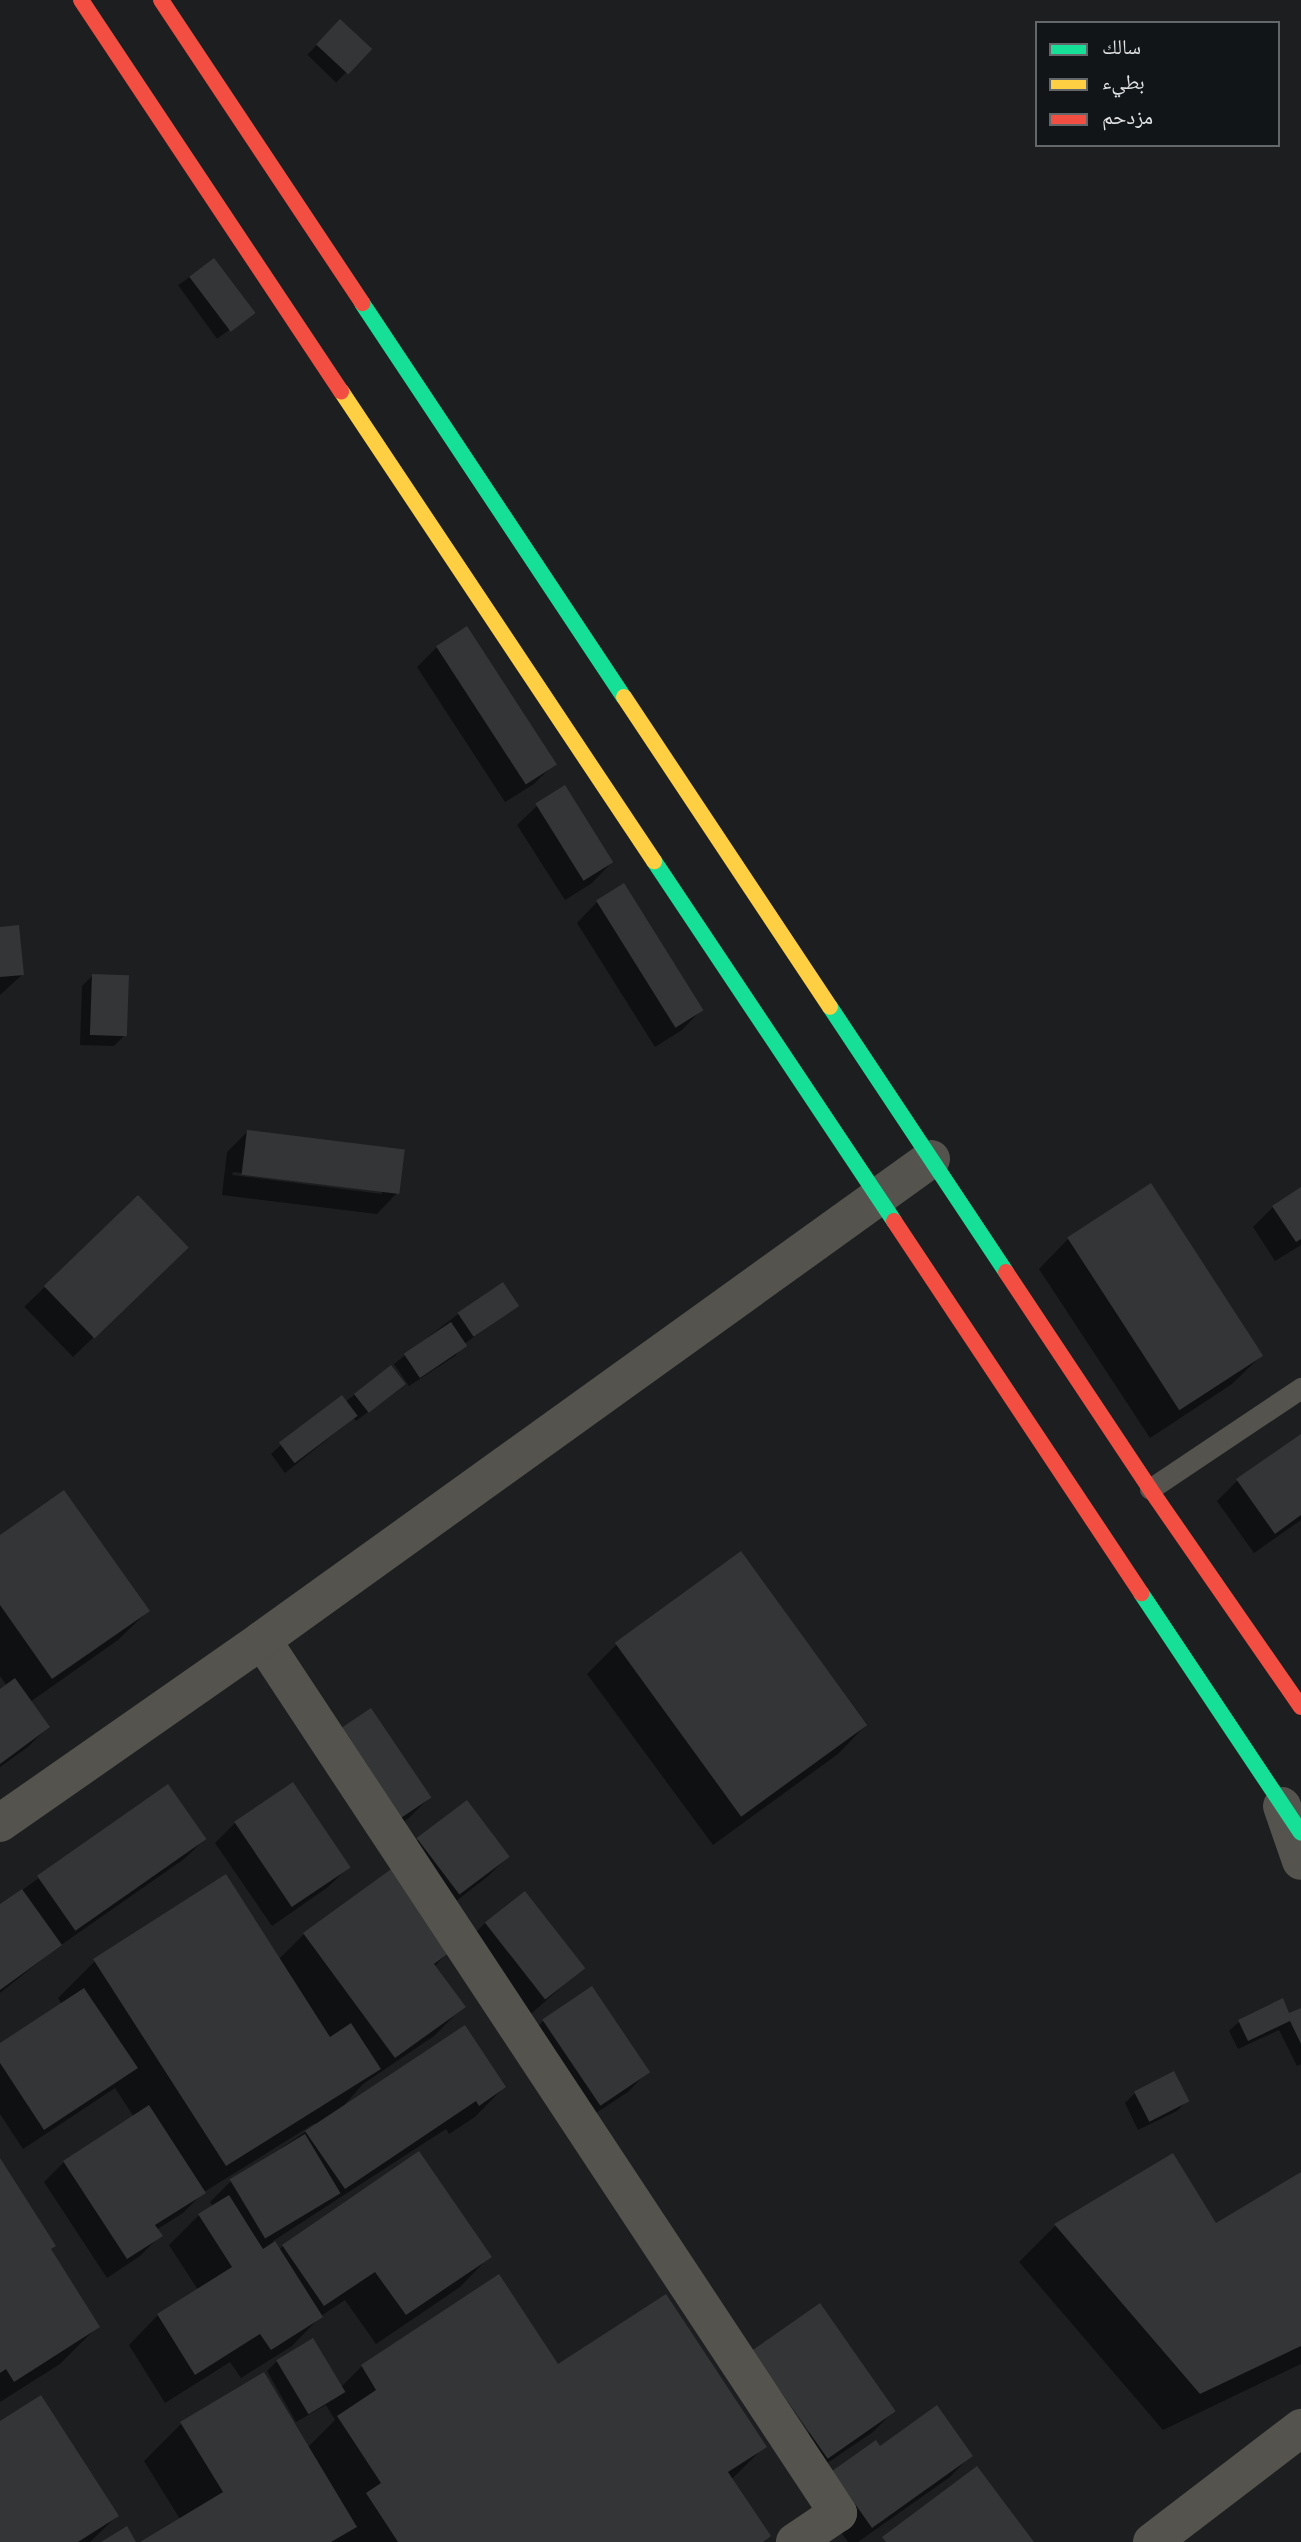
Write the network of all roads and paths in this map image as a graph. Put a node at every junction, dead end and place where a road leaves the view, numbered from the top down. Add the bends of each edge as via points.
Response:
1 (81, 0) edge
2 (161, 0) edge
3 (931, 1159) junction
4 (876, 1197) junction
5 (1301, 1388) edge
6 (1150, 1489) junction
7 (262, 1640) junction
8 (1301, 1707) edge
9 (1292, 1820) edge
10 (0, 1823) edge
11 (1301, 1861) edge
12 (1301, 2428) edge
13 (795, 2542) edge
14 (1153, 2542) edge

1 - 4 main road
2 - 3 main road
3 - 4 street
3 - 6 main road
4 - 7 street
4 - 9 main road
5 - 6 lane
6 - 8 main road
7 - 10 street
7 - 13 street via 838,2513
9 - 11 street
12 - 14 street

